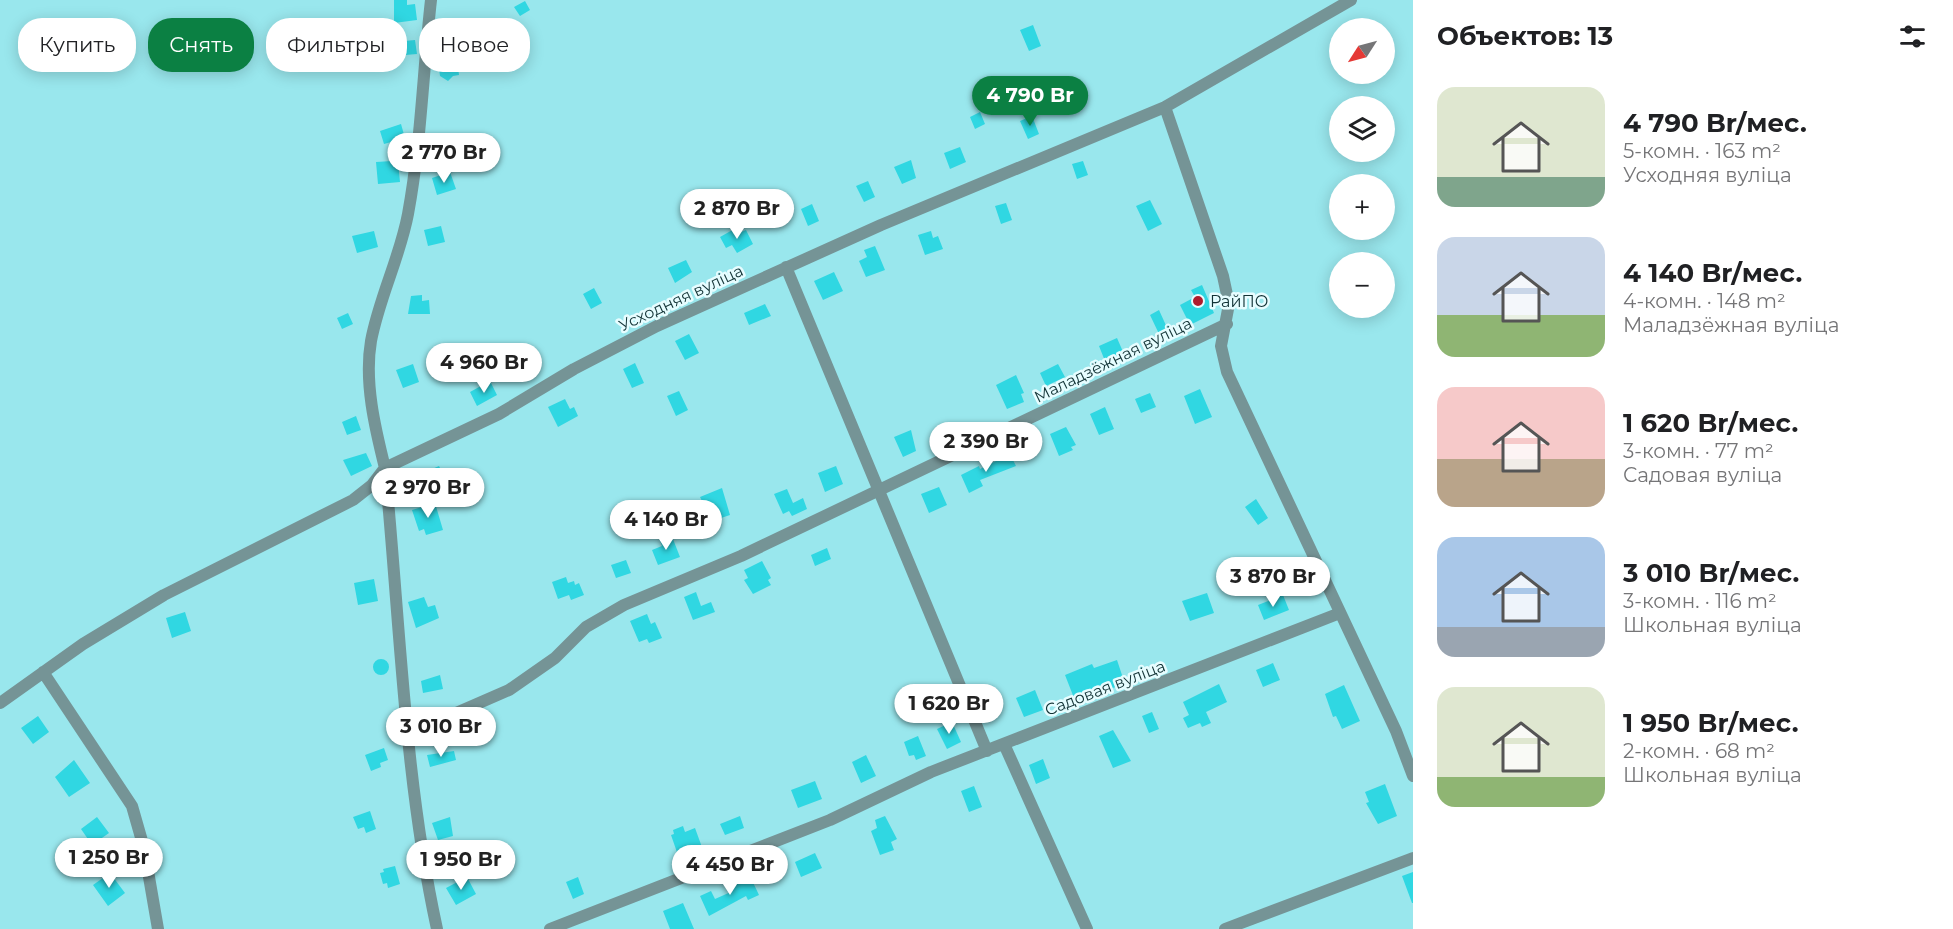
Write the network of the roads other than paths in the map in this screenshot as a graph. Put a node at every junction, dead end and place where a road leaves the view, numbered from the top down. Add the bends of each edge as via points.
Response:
1 (430, 0) edge
2 (1351, 0) edge
3 (1165, 107) junction
4 (786, 267) junction
5 (1227, 324) junction
6 (385, 468) junction
7 (881, 490) junction
8 (1340, 613) junction
9 (43, 672) junction
10 (0, 703) edge
11 (408, 734) junction
12 (1004, 744) junction
13 (987, 751) junction
14 (1413, 776) edge
15 (1413, 858) edge
16 (1232, 928) edge
17 (158, 929) edge
18 (437, 929) edge
19 (550, 929) edge
20 (1087, 929) edge

1 - 6 street via 408,217 371,343 374,426
2 - 3 street, Усходняя вуліца
3 - 4 street, Усходняя вуліца
3 - 5 street via 1223,276 1229,304
4 - 6 street, Усходняя вуліца via 657,326 499,414
4 - 7 street
5 - 7 street, Маладзёжная вуліца
5 - 8 street via 1221,346 1227,372
6 - 9 street via 353,500 164,595
6 - 11 street
7 - 11 street, Маладзёжная вуліца via 741,556 624,605 586,627 555,658 515,687
7 - 13 street
8 - 12 street, Садовая вуліца
8 - 14 street
9 - 10 street
9 - 17 street via 132,806 144,848
11 - 18 street
12 - 13 street, Садовая вуліца
12 - 20 street
13 - 19 street, Садовая вуліца via 931,772 821,824
15 - 16 street

